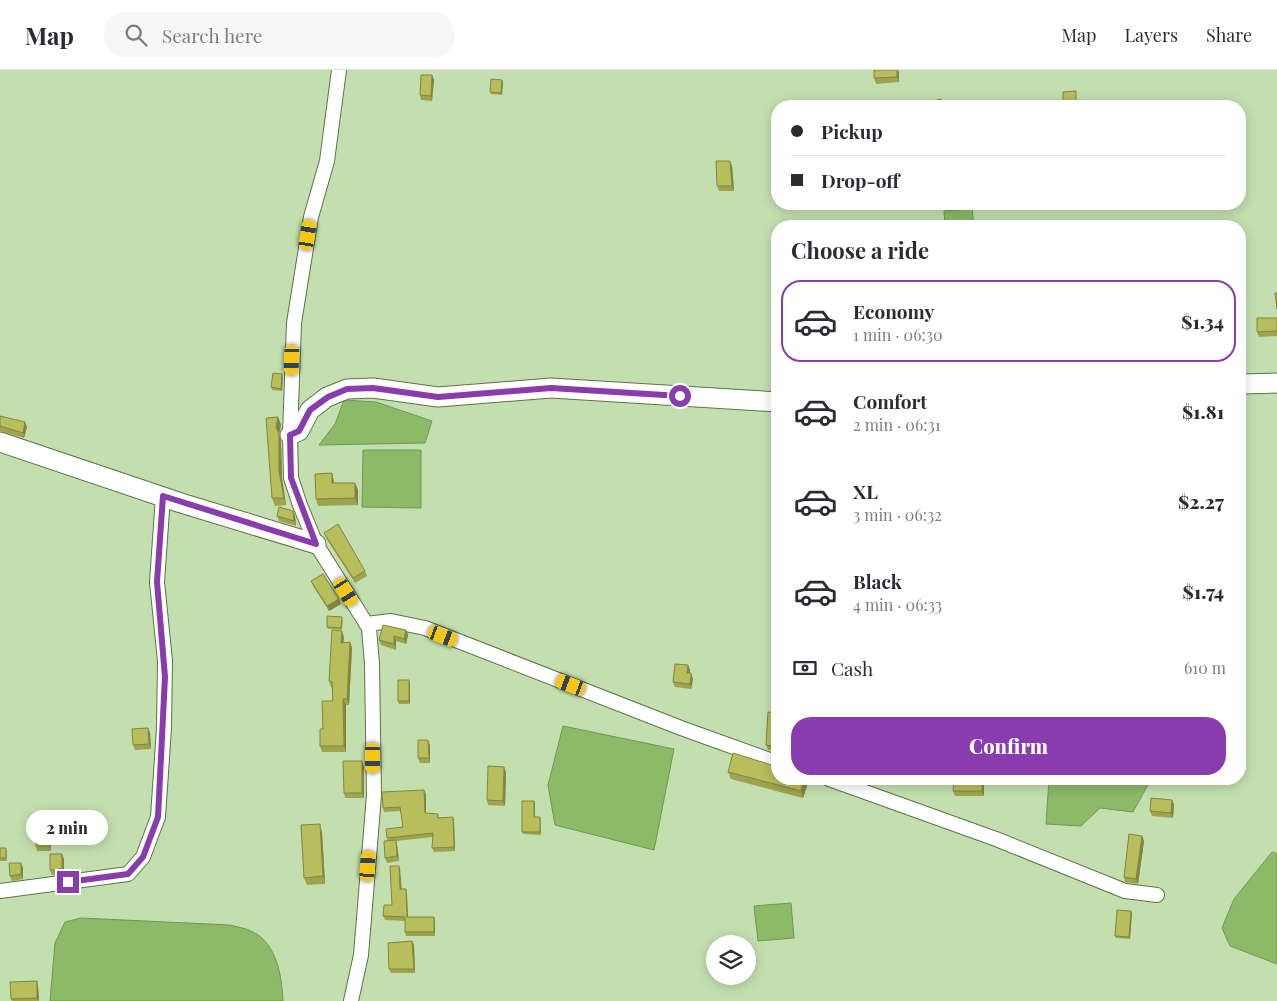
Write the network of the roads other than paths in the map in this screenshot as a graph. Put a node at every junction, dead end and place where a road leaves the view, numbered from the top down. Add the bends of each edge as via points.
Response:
1 (339, 70) edge
2 (1246, 384) edge
3 (1277, 384) edge
4 (771, 402) edge
5 (290, 435) junction
6 (0, 442) edge
7 (163, 496) junction
8 (316, 544) junction
9 (366, 624) junction
10 (771, 760) edge
11 (845, 785) edge
12 (0, 891) edge
13 (1157, 895) dead end
14 (351, 1001) edge

1 - 5 street via 327,162 311,217 294,323
2 - 3 street
4 - 5 street via 551,388 438,397 373,388 347,389 310,410 299,431
5 - 8 street via 291,478
6 - 7 street
7 - 8 street
7 - 12 street via 157,582 165,661 164,728 158,817 143,857 128,874
8 - 9 street
9 - 10 street via 391,621 424,628
9 - 14 street via 372,664 374,795 361,955
11 - 13 street via 996,839 1125,891

